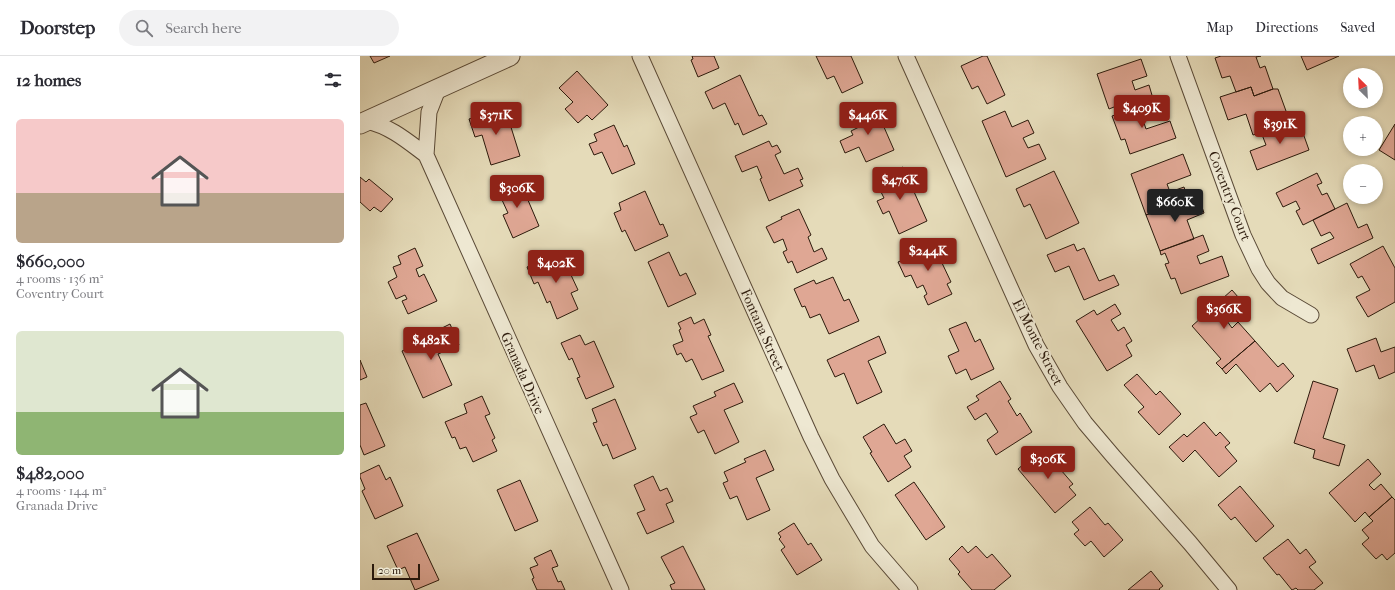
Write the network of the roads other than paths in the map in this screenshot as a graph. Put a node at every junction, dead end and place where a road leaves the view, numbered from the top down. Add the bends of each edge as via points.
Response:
1 (510, 56) edge
2 (640, 56) edge
3 (906, 56) edge
4 (1178, 56) edge
5 (438, 89) junction
6 (363, 123) edge
7 (426, 155) junction
8 (1311, 314) dead end
9 (621, 590) edge
10 (910, 590) edge
11 (1229, 590) edge

1 - 5 street
2 - 10 street, Fontana Street via 832,479 872,546
3 - 11 street, El Monte Street via 1036,345 1060,387 1085,423
4 - 8 street, Coventry Court via 1243,235 1259,269 1282,298
5 - 6 street
5 - 7 street via 429,112
6 - 7 street via 380,124 388,128
7 - 9 street, Granada Drive

